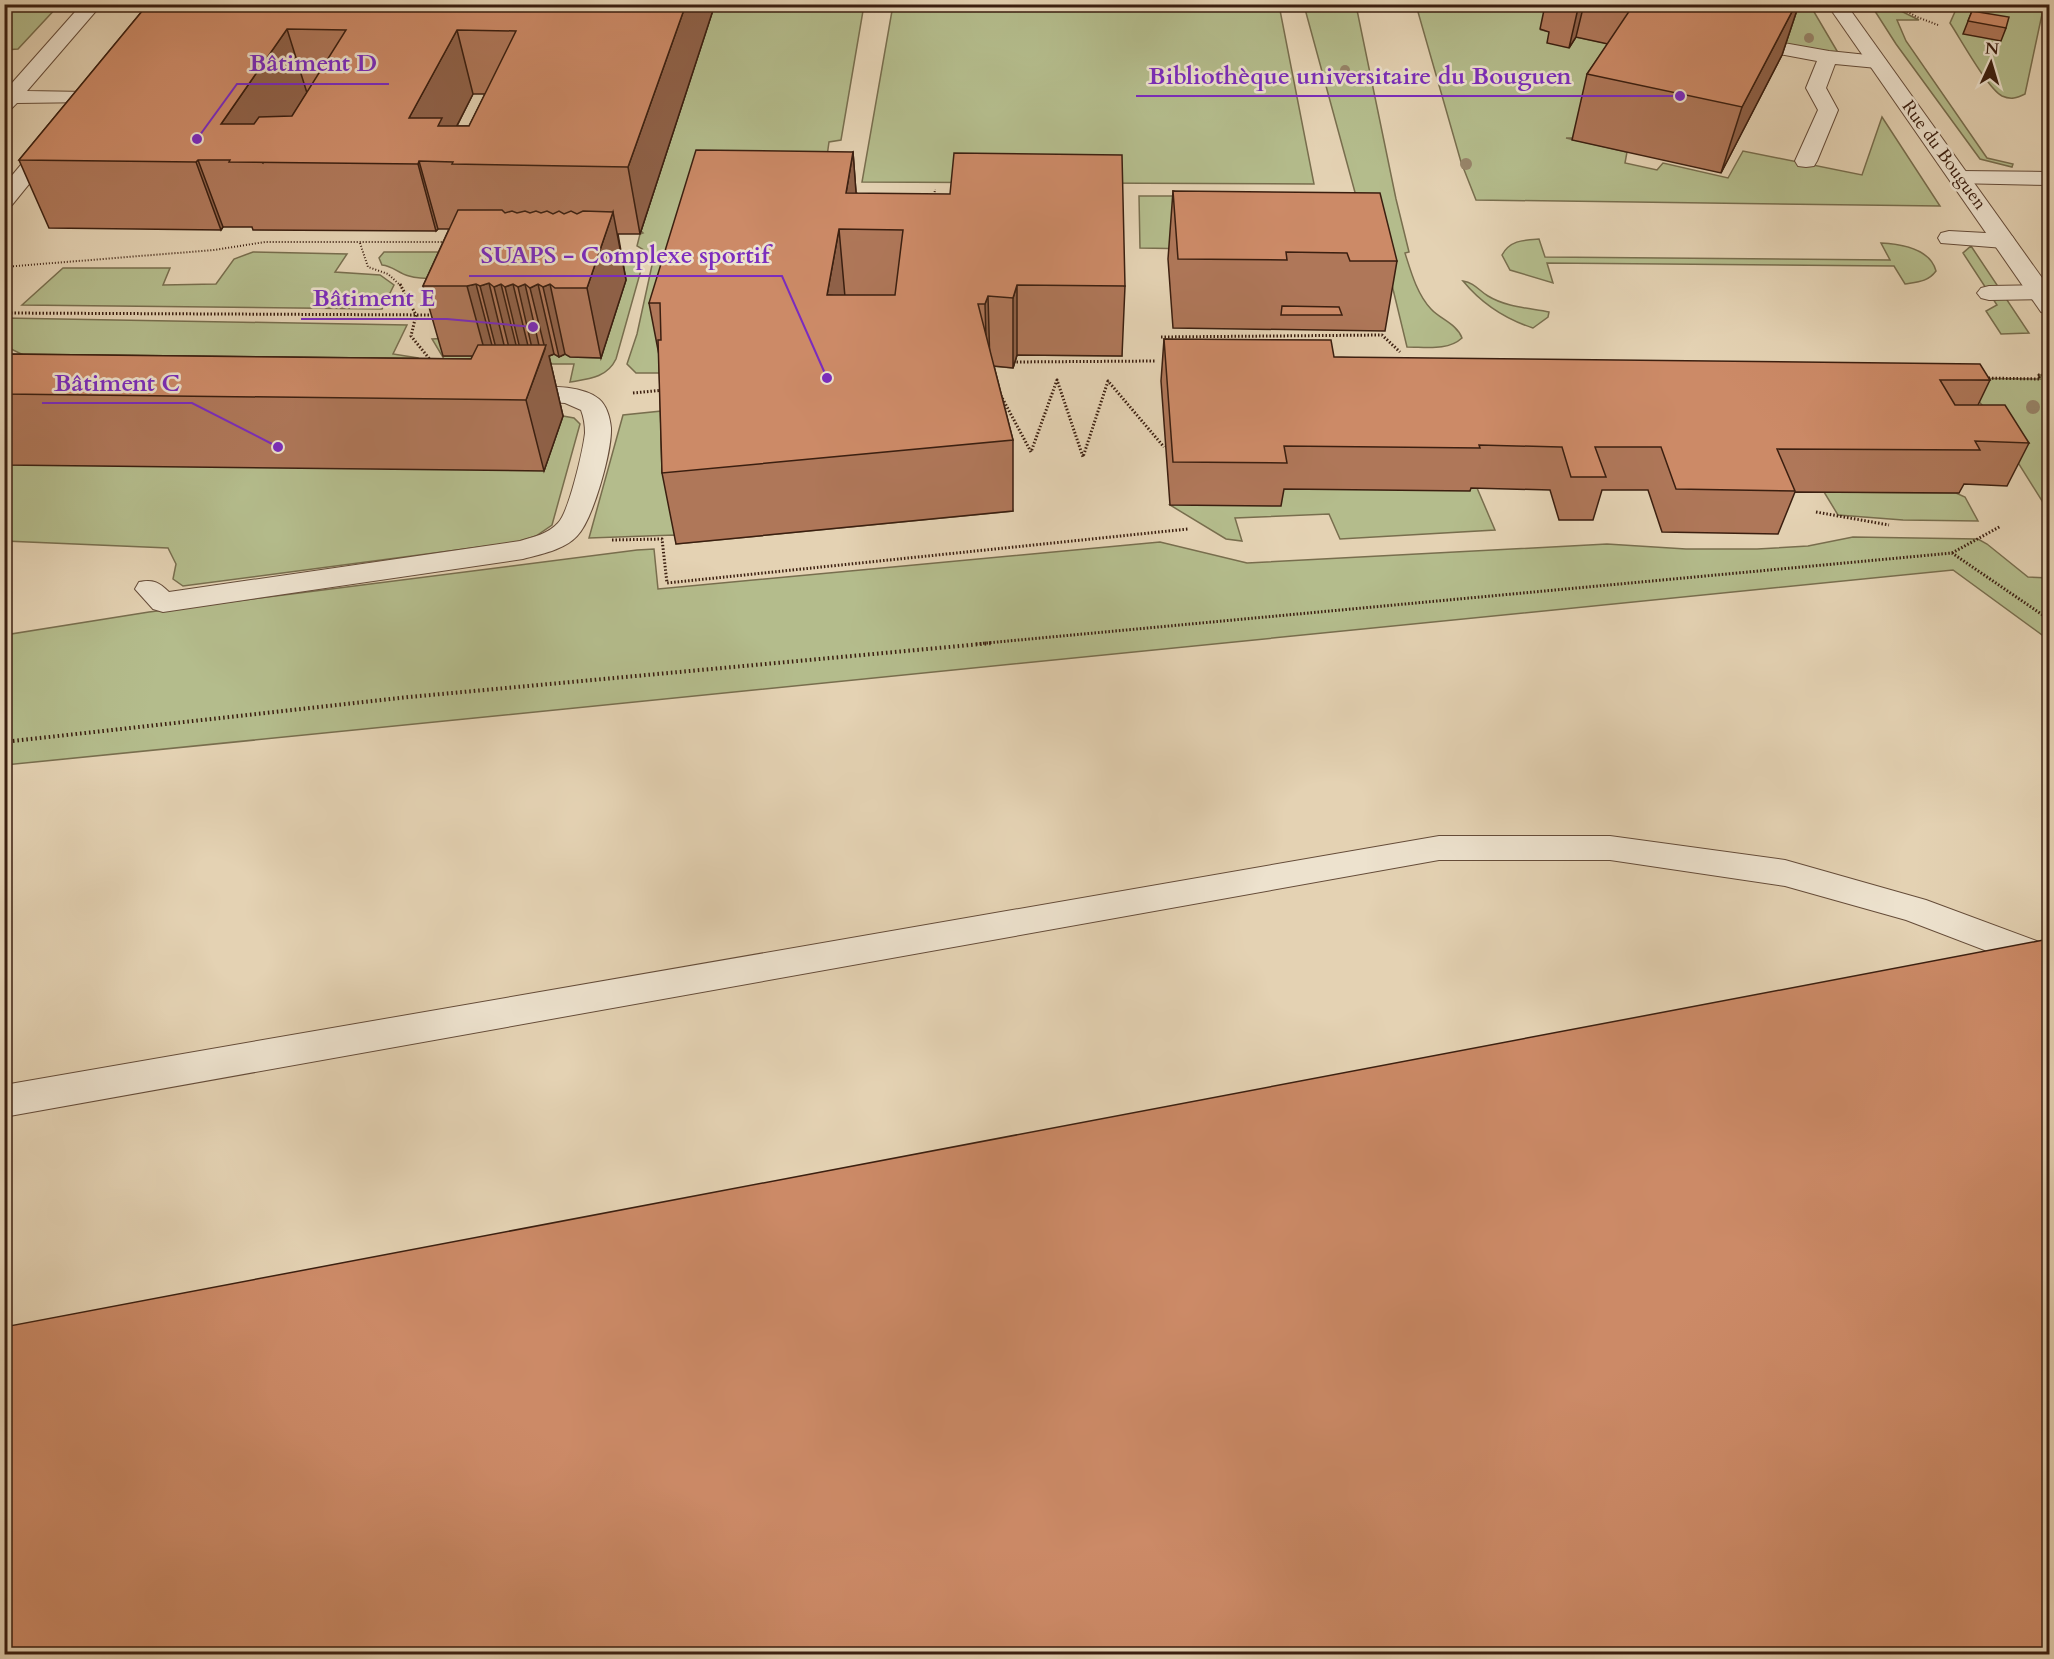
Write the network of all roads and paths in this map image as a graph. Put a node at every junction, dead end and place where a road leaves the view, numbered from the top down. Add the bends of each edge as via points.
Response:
1 (93, 4) edge
2 (1836, 4) edge
3 (1894, 4) edge
4 (1938, 25) dead end
5 (1716, 36) edge
6 (1829, 57) junction
7 (1877, 62) junction
8 (101, 81) edge
9 (87, 98) junction
10 (8, 101) edge
11 (1806, 161) dead end
12 (1961, 178) junction
13 (2048, 179) dead end
14 (935, 189) dead end
15 (4, 200) edge
16 (934, 200) edge
17 (1949, 238) dead end
18 (2004, 241) junction
19 (359, 242) junction
20 (451, 242) edge
21 (4, 267) edge
22 (1989, 292) dead end
23 (2046, 297) edge
24 (4, 313) edge
25 (416, 315) junction
26 (438, 315) edge
27 (1305, 336) junction
28 (1161, 337) dead end
29 (1308, 345) edge
30 (1400, 352) dead end
31 (1156, 361) dead end
32 (1005, 362) edge
33 (433, 371) edge
34 (2049, 375) edge
35 (1975, 378) edge
36 (999, 391) edge
37 (493, 394) edge
38 (1164, 447) dead end
39 (1816, 512) dead end
40 (1889, 525) dead end
41 (2001, 526) dead end
42 (1188, 529) dead end
43 (553, 541) junction
44 (1952, 553) junction
45 (149, 589) dead end
46 (2049, 620) edge
47 (4, 742) edge
48 (2049, 961) edge
49 (4, 1101) edge

1 - 10 street
2 - 7 street, Rue du Bouguen
3 - 4 path
5 - 6 street
6 - 7 street
6 - 11 street via 1816,88 1828,110
7 - 12 street, Rue du Bouguen
8 - 9 street
9 - 10 street
9 - 15 street
12 - 13 street
12 - 18 street, Rue du Bouguen
14 - 16 path
17 - 18 street
18 - 23 street, Rue du Bouguen
19 - 20 path
19 - 21 path via 265,242 214,250
19 - 25 path via 368,267 400,281
22 - 23 street
24 - 25 path
25 - 26 path
25 - 33 path via 411,336 432,360
27 - 28 path
27 - 29 path
27 - 30 path via 1382,335
31 - 32 path
34 - 35 path via 2038,375 2040,379
36 - 38 path via 1031,452 1057,380 1083,457 1108,381
37 - 43 street via 564,395 591,406 597,419 598,433 582,500 573,524
39 - 40 path
41 - 44 path
42 - 43 path via 667,583 662,539
43 - 45 street via 523,550 163,602
44 - 46 path
44 - 47 path via 409,697
48 - 49 street via 1914,909 1785,873 1610,848 1439,848

